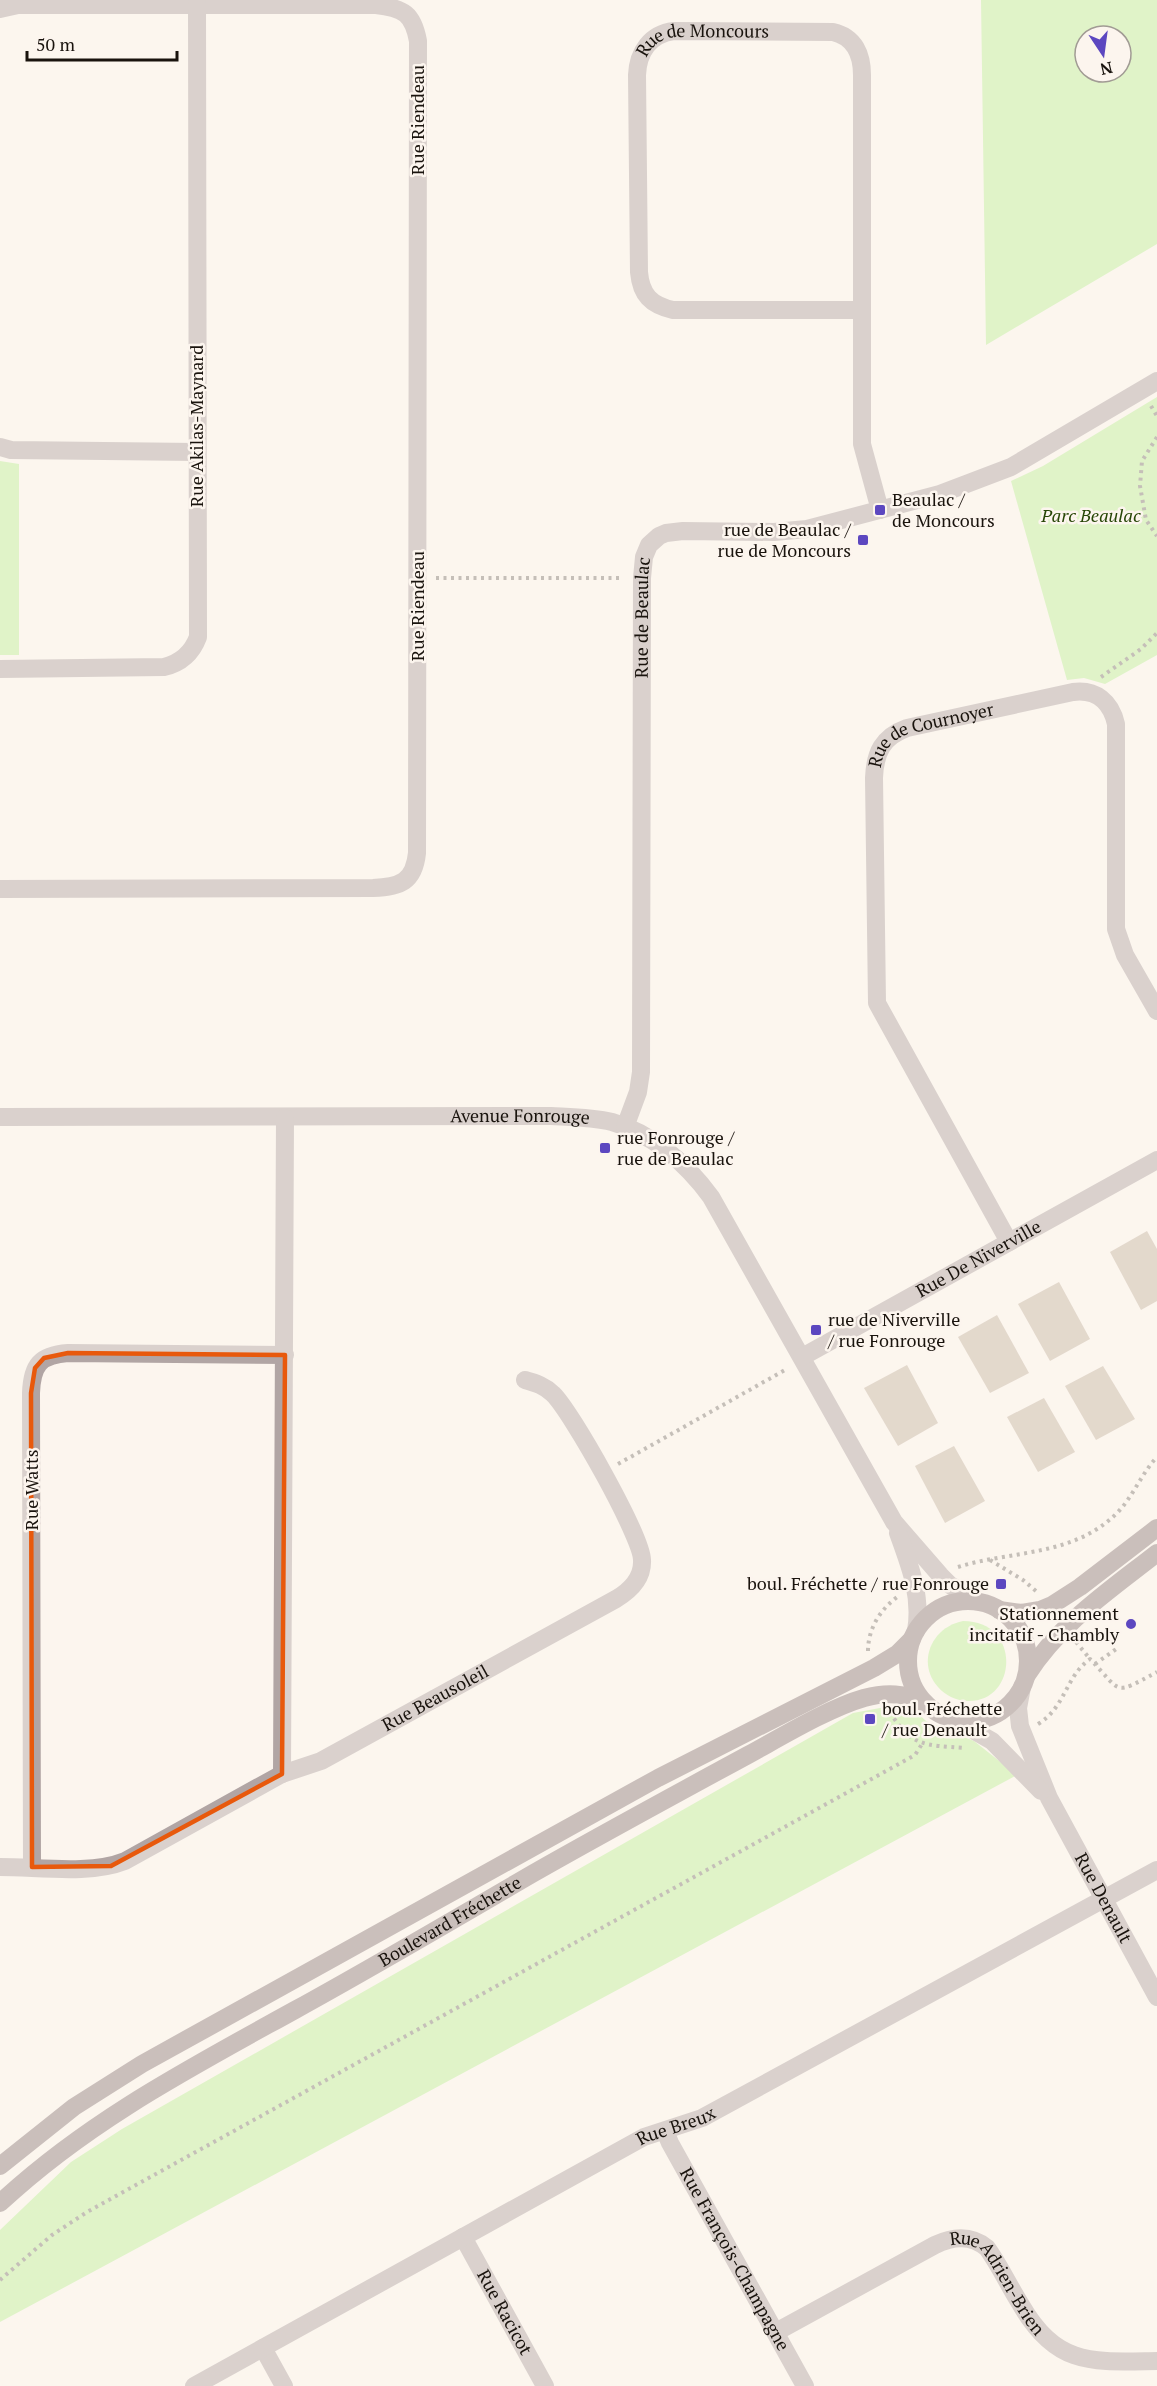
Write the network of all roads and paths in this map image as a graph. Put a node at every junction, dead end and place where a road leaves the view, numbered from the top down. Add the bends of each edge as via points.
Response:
1 (197, 4) junction
2 (0, 9) edge
3 (862, 310) junction
4 (1157, 381) edge
5 (1157, 437) edge
6 (0, 447) edge
7 (197, 452) junction
8 (880, 510) junction
9 (1157, 536) edge
10 (418, 578) junction
11 (642, 578) junction
12 (1157, 633) edge
13 (0, 669) edge
14 (1082, 691) junction
15 (0, 889) edge
16 (1157, 1011) edge
17 (0, 1117) edge
18 (285, 1118) junction
19 (625, 1126) junction
20 (1157, 1160) edge
21 (1009, 1242) junction
22 (285, 1355) junction
23 (802, 1357) junction
24 (786, 1371) dead end
25 (525, 1380) dead end
26 (1157, 1457) edge
27 (614, 1466) dead end
28 (894, 1522) junction
29 (1157, 1528) edge
30 (1157, 1553) edge
31 (989, 1560) junction
32 (956, 1568) dead end
33 (904, 1592) dead end
34 (1042, 1599) dead end
35 (977, 1601) junction
36 (997, 1610) junction
37 (1069, 1634) dead end
38 (914, 1635) junction
39 (1119, 1647) dead end
40 (870, 1657) dead end
41 (1090, 1659) junction
42 (1095, 1664) junction
43 (1157, 1672) edge
44 (1024, 1682) junction
45 (926, 1703) junction
46 (886, 1705) dead end
47 (955, 1720) junction
48 (1036, 1726) dead end
49 (922, 1744) junction
50 (972, 1750) dead end
51 (282, 1774) junction
52 (1049, 1798) junction
53 (0, 1867) edge
54 (32, 1867) junction
55 (1157, 1869) edge
56 (1103, 1898) junction
57 (1157, 1997) edge
58 (665, 2131) junction
59 (0, 2166) edge
60 (0, 2203) edge
61 (463, 2237) junction
62 (0, 2280) edge
63 (776, 2332) junction
64 (263, 2348) junction
65 (1157, 2361) edge
66 (194, 2386) edge
67 (284, 2386) edge
68 (545, 2386) edge
69 (805, 2386) edge

1 - 2 street, Rue Riendeau via 18,5
1 - 7 street, Rue Akilas-Maynard
1 - 10 street, Rue Riendeau via 376,5 397,8 410,18 418,41
3 - 3 street, Rue de Moncours via 673,310 648,300 639,272 636,75 641,54 654,38 674,31 833,32 854,44 862,75
3 - 8 street, Rue de Moncours via 862,444
4 - 8 street, Rue de Beaulac via 1006,470
5 - 9 path via 1142,461 1140,486 1146,520
6 - 7 street
7 - 13 street, Rue Akilas-Maynard via 198,629 195,645 185,658 157,668
8 - 11 street, Rue de Beaulac via 790,531 666,533 649,545
10 - 11 path
10 - 15 street, Rue Riendeau via 417,853 411,877 392,886 373,888
11 - 19 street, Rue de Beaulac via 641,1072
12 - 14 path
14 - 16 street via 1102,698 1114,717 1116,929 1125,955
14 - 21 street, Rue de Cournoyer via 907,728 884,741 874,770 877,1004
17 - 18 street, Avenue Fonrouge
18 - 19 street, Avenue Fonrouge via 551,1116
18 - 22 street
19 - 23 street, Avenue Fonrouge via 672,1155 701,1183
20 - 21 street, Rue De Niverville
21 - 23 street, Rue De Niverville
22 - 51 street
22 - 54 street, Rue Watts via 68,1353 44,1358 36,1368 31,1393
23 - 28 street, Avenue Fonrouge
24 - 27 path
25 - 51 street, Rue Beausoleil via 546,1388 561,1402 602,1472 640,1545 642,1560 637,1581 624,1594 321,1761
26 - 31 path via 1116,1514 1084,1536 1055,1548
28 - 35 street via 950,1585
28 - 38 street via 915,1583 918,1608
29 - 36 main road via 1052,1605 1022,1613
30 - 44 main road via 1055,1637
31 - 32 path
31 - 34 path via 1023,1580
33 - 40 path via 874,1623 869,1639
35 - 36 main road
35 - 38 main road via 946,1605 929,1616
36 - 44 main road via 1008,1617 1021,1635 1027,1655
37 - 41 path
38 - 45 main road via 908,1670 917,1693
38 - 59 main road, Boulevard Fréchette via 897,1654 874,1668 658,1778 142,2064 74,2107
39 - 42 path
41 - 42 path
41 - 48 path via 1077,1670 1056,1711
42 - 43 path via 1121,1689
44 - 47 main road via 1015,1698 999,1713 979,1721
44 - 52 street, Rue Denault via 1018,1708 1020,1726
45 - 47 main road
45 - 60 main road, Boulevard Fréchette via 901,1694 863,1698 728,1766 140,2097 46,2161
46 - 49 path via 899,1726
47 - 52 street, Rue Denault via 992,1741
49 - 50 path
49 - 62 path via 915,1755 87,2212 52,2235
51 - 54 street, Rue Beausoleil via 111,1866
52 - 56 street, Rue Denault
53 - 54 street, Rue Beausoleil
55 - 56 street, Rue Breux
56 - 57 street, Rue Denault
56 - 58 street, Rue Breux via 702,2118
58 - 61 street, Rue Breux via 644,2137
58 - 63 street, Rue François-Champagne
61 - 64 street, Rue Breux
61 - 68 street, Rue Racicot
63 - 65 street, Rue Adrien-Brien via 935,2245 958,2237 979,2241 987,2248 1031,2321 1056,2347 1094,2361
63 - 69 street, Rue François-Champagne
64 - 66 street, Rue Breux
64 - 67 street

